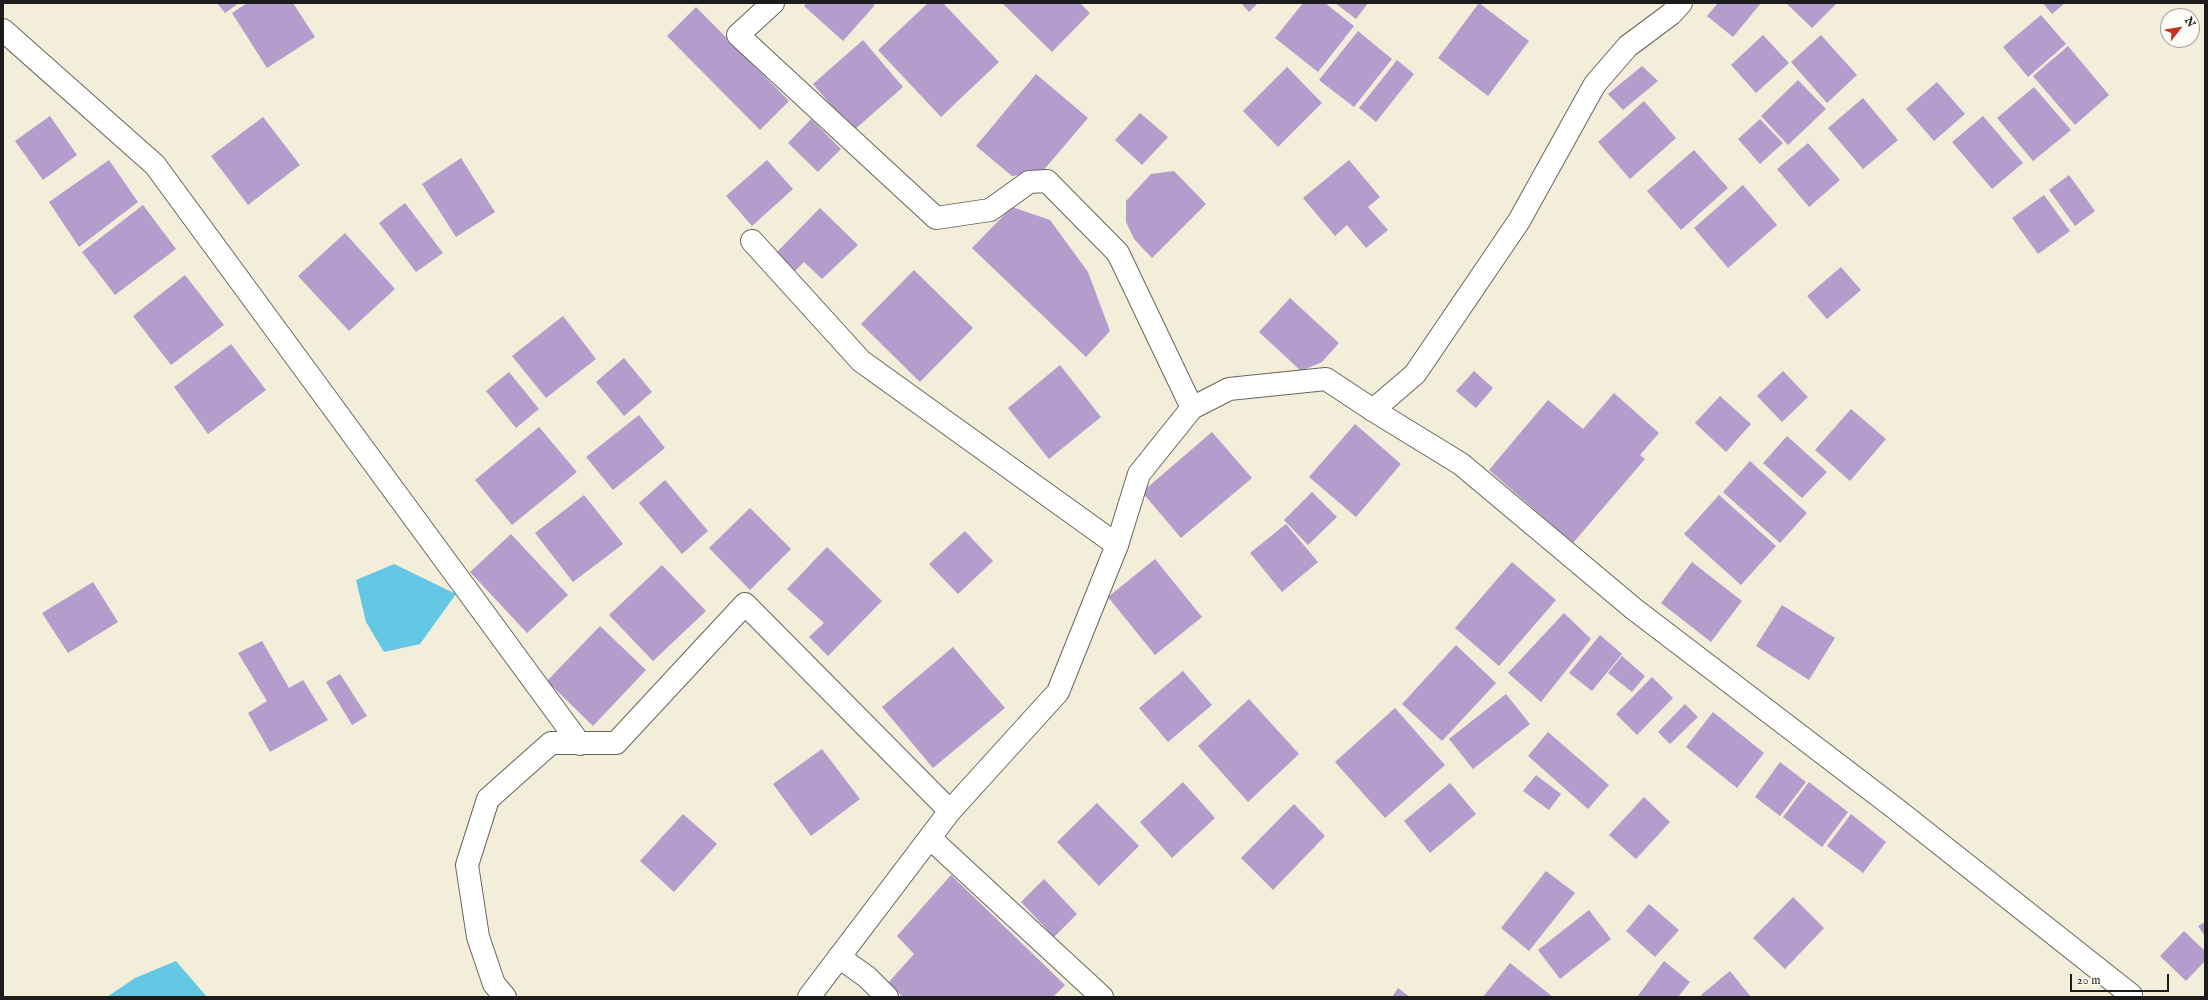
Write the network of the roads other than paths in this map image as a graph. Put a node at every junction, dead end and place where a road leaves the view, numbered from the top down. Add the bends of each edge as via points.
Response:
1 (773, 3) edge
2 (1681, 3) edge
3 (3, 30) edge
4 (752, 241) dead end
5 (1192, 408) junction
6 (1373, 410) junction
7 (1117, 545) junction
8 (580, 744) junction
9 (950, 811) junction
10 (931, 838) junction
11 (839, 957) junction
12 (505, 997) edge
13 (809, 997) edge
14 (887, 997) edge
15 (1102, 997) edge
16 (2130, 997) edge

1 - 5 street via 738,35 936,218 990,210 1029,182 1047,180 1118,253
2 - 6 street via 1671,14 1628,46 1595,84 1519,221 1415,374
3 - 8 street via 155,165
4 - 7 street via 861,361
5 - 6 street via 1229,389 1326,379
5 - 7 street via 1139,474
6 - 16 street via 1461,464 1634,609 1896,809 2131,995
7 - 9 street via 1058,692
8 - 9 street via 616,743 745,604
8 - 12 street via 551,743 488,799 467,865 478,937 494,984
9 - 10 street
10 - 11 street
10 - 15 street
11 - 13 street
11 - 14 street via 867,977

